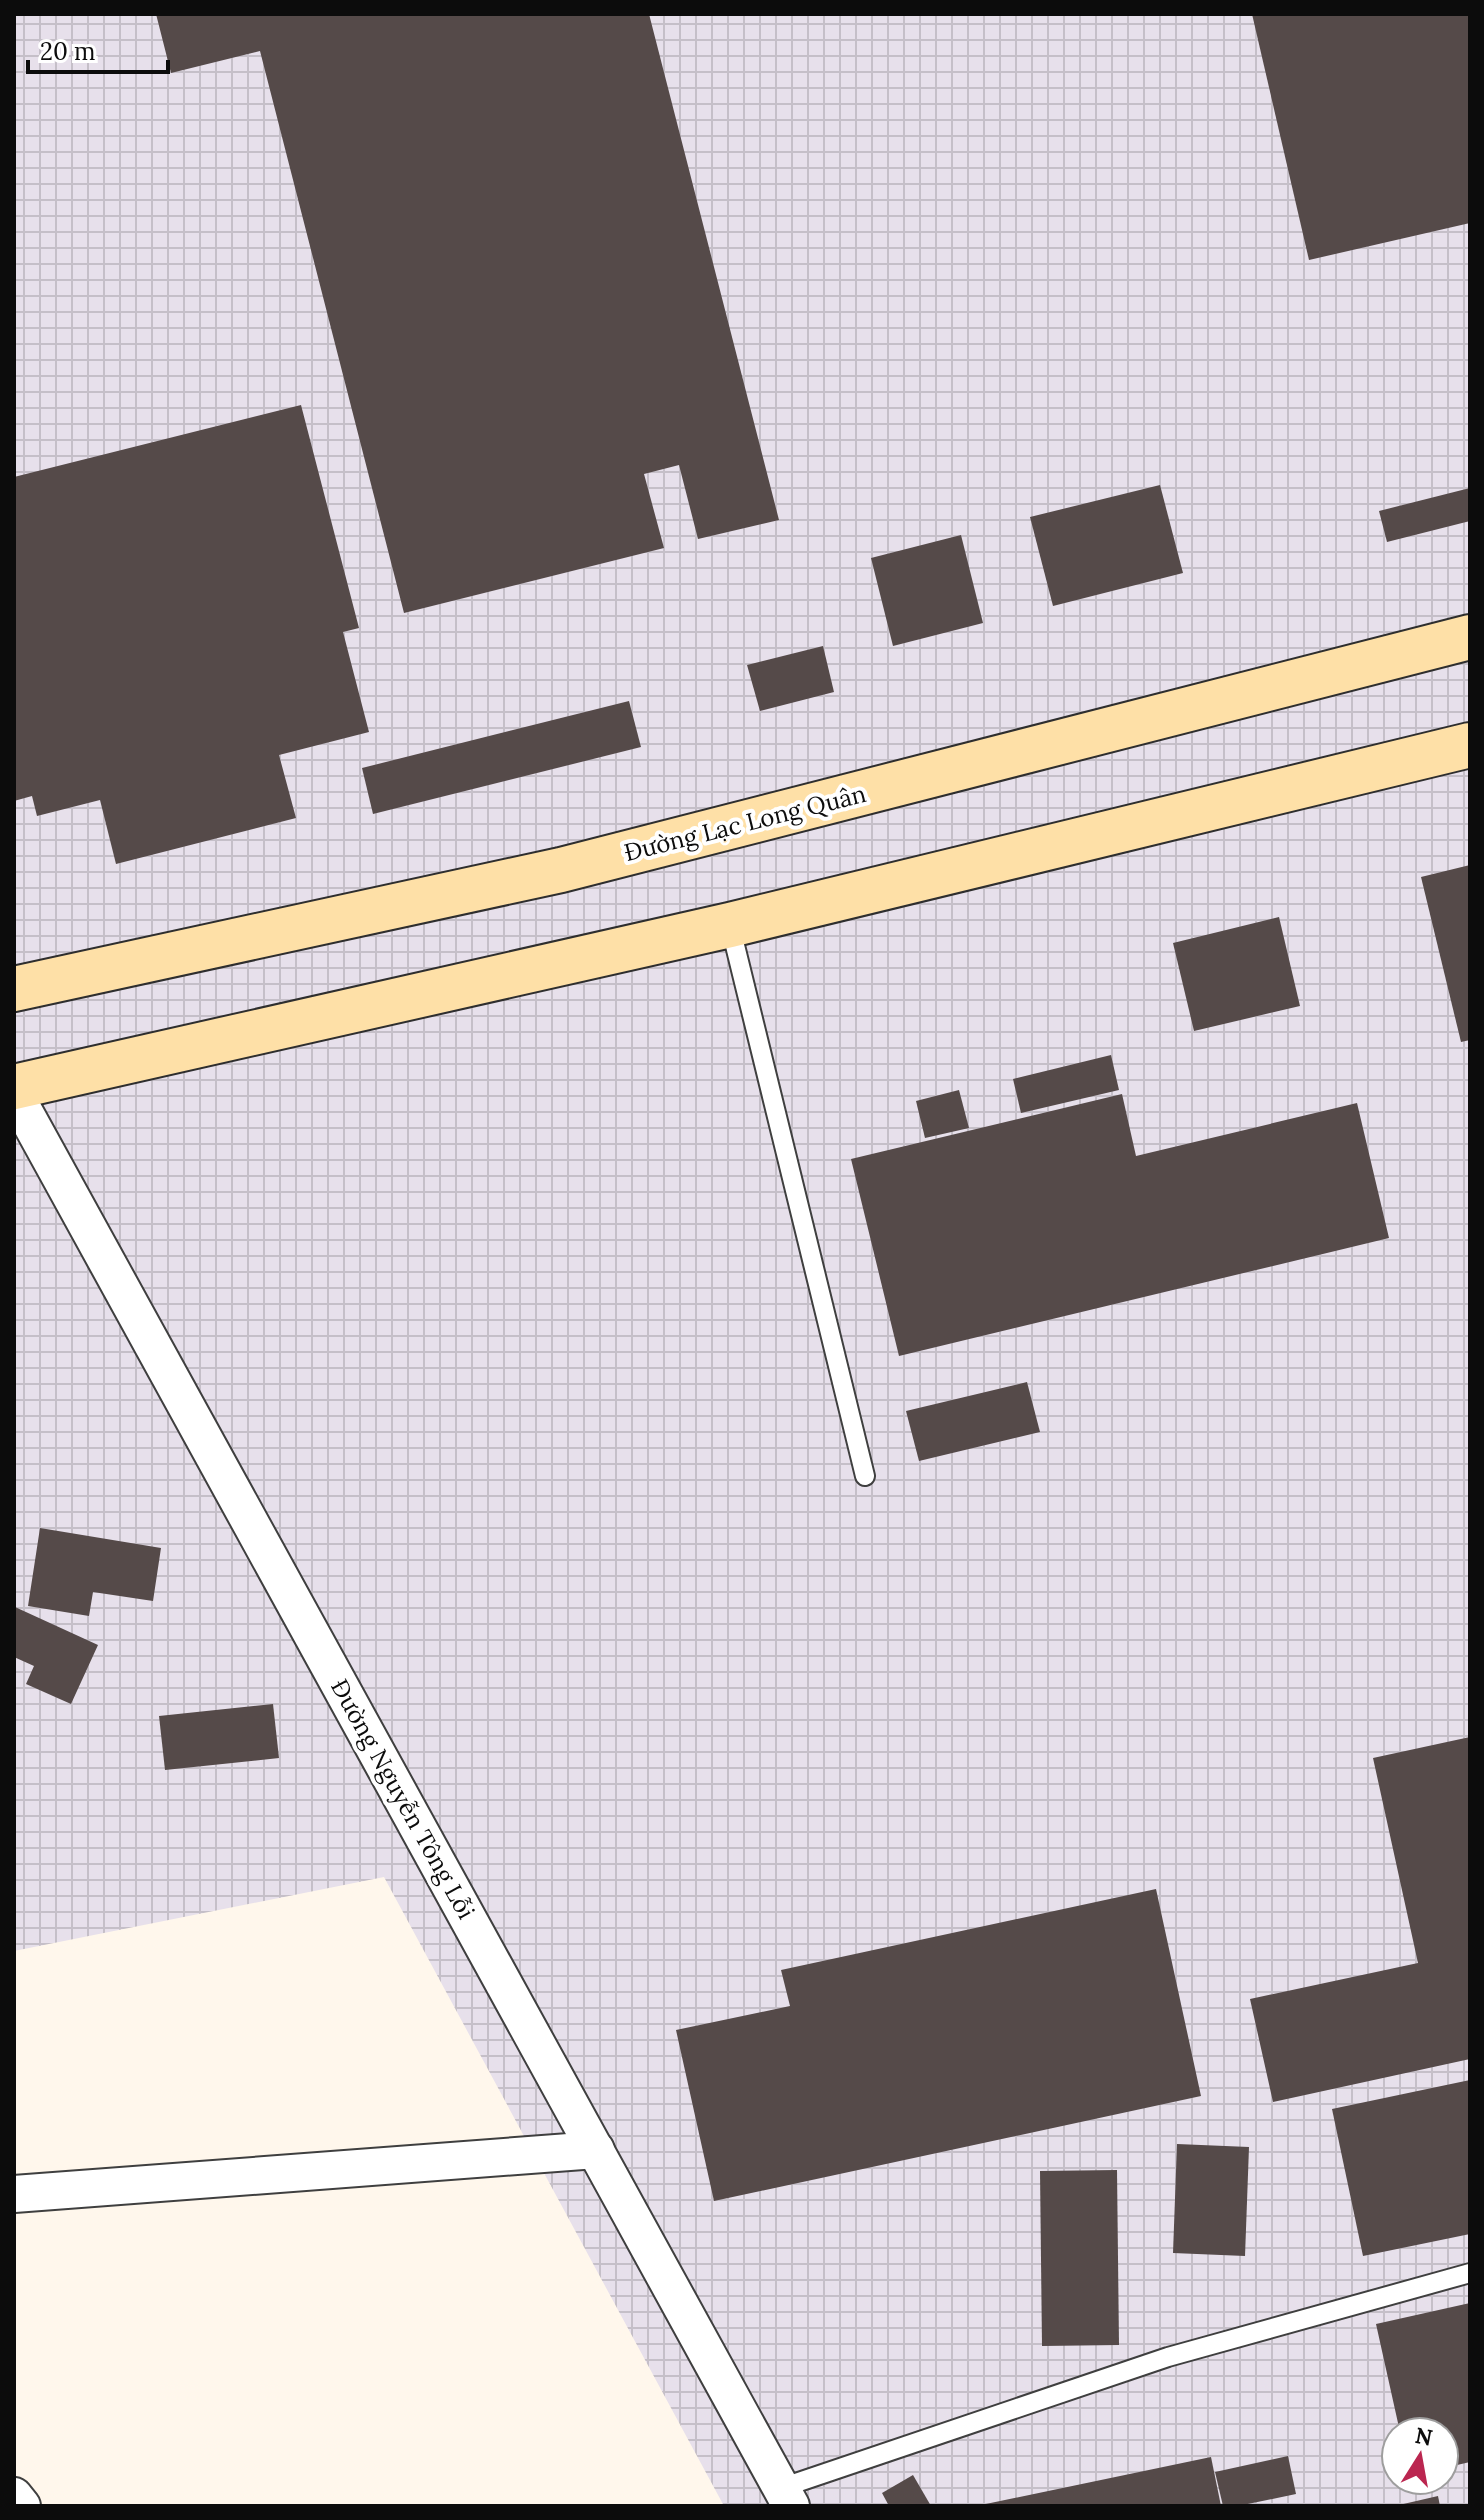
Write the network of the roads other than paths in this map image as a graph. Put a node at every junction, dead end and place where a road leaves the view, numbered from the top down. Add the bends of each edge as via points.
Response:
1 (1470, 637) edge
2 (1470, 745) edge
3 (730, 925) junction
4 (14, 989) edge
5 (14, 1090) edge
6 (865, 1476) dead end
7 (596, 2150) junction
8 (14, 2194) edge
9 (1470, 2273) edge
10 (14, 2496) edge
11 (786, 2497) edge
12 (22, 2506) edge

1 - 4 main road, Đường Lạc Long Quân via 561,870
2 - 3 main road
3 - 5 main road
3 - 6 lane
5 - 7 street, Đường Nguyễn Tông Lỗi
7 - 8 street
7 - 11 street, Đường Nguyễn Tông Lỗi
9 - 11 lane via 1168,2357
10 - 12 street

